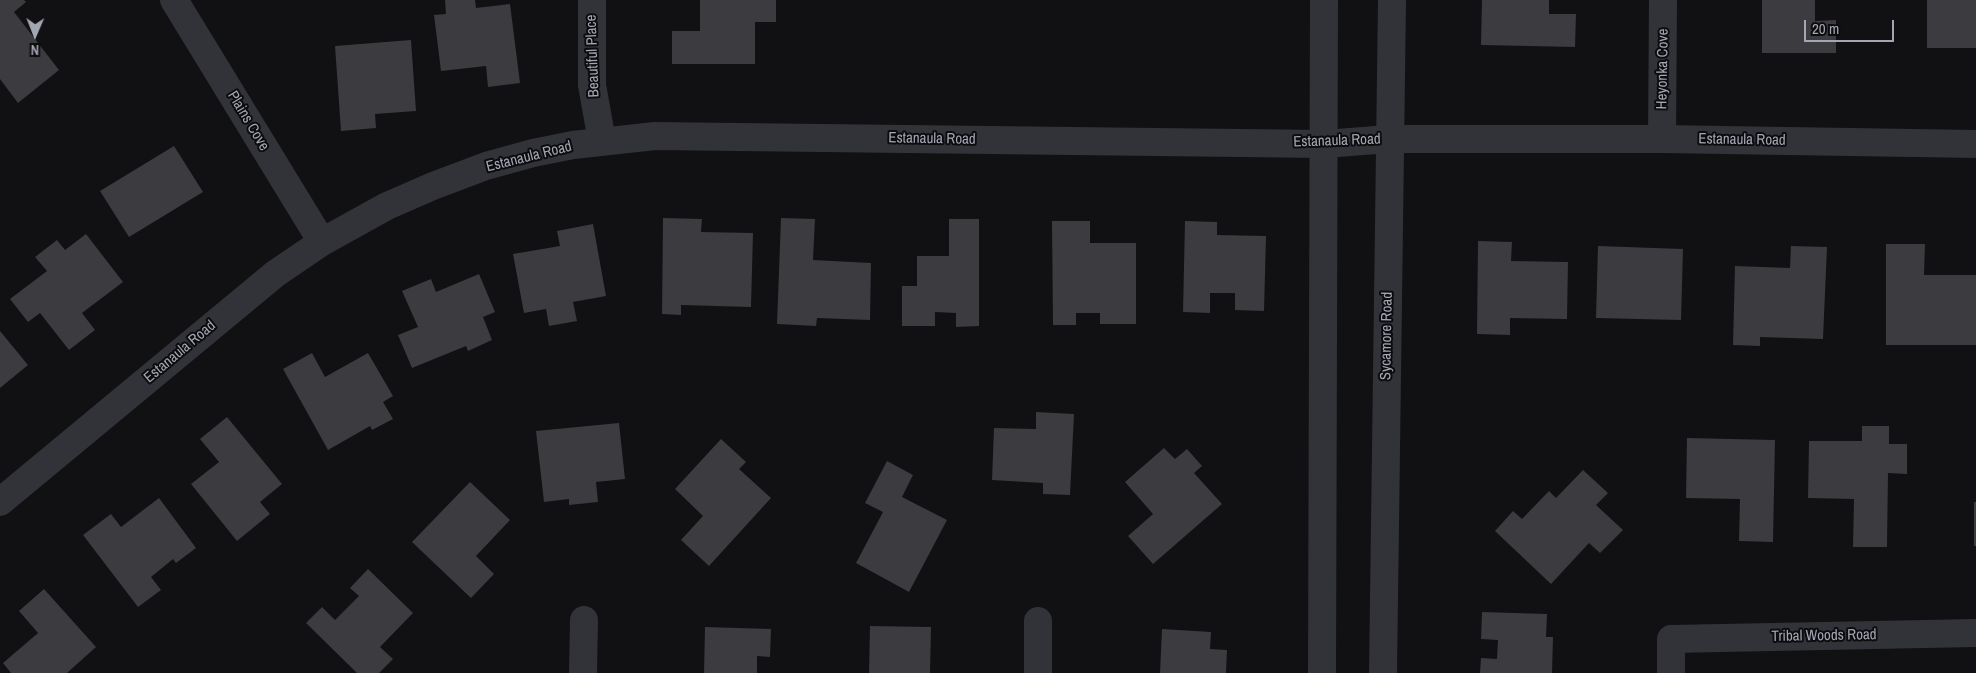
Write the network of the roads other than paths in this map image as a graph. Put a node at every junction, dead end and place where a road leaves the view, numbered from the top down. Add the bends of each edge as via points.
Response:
1 (174, 0) edge
2 (592, 0) edge
3 (1324, 0) edge
4 (1392, 0) edge
5 (1663, 0) edge
6 (1389, 139) junction
7 (1662, 139) junction
8 (602, 141) junction
9 (1324, 144) junction
10 (1976, 144) edge
11 (322, 242) junction
12 (0, 502) edge
13 (584, 620) dead end
14 (1038, 620) dead end
15 (1976, 633) edge
16 (583, 673) edge
17 (1038, 673) edge
18 (1322, 673) edge
19 (1383, 673) edge
20 (1671, 673) edge

1 - 11 street, Plains Cove
2 - 8 street, Beautiful Place via 592,85
3 - 9 street
4 - 6 street, Sycamore Road
5 - 7 street, Heyonka Cove
6 - 7 street, Estanaula Road
6 - 9 street, Estanaula Road
6 - 19 street, Sycamore Road
7 - 10 street, Estanaula Road
8 - 9 street, Estanaula Road via 655,136
8 - 11 street, Estanaula Road via 533,153 486,166 387,206
9 - 18 street
11 - 12 street, Estanaula Road via 275,274
13 - 16 street
14 - 17 street
15 - 20 street, Tribal Woods Road via 1671,639

